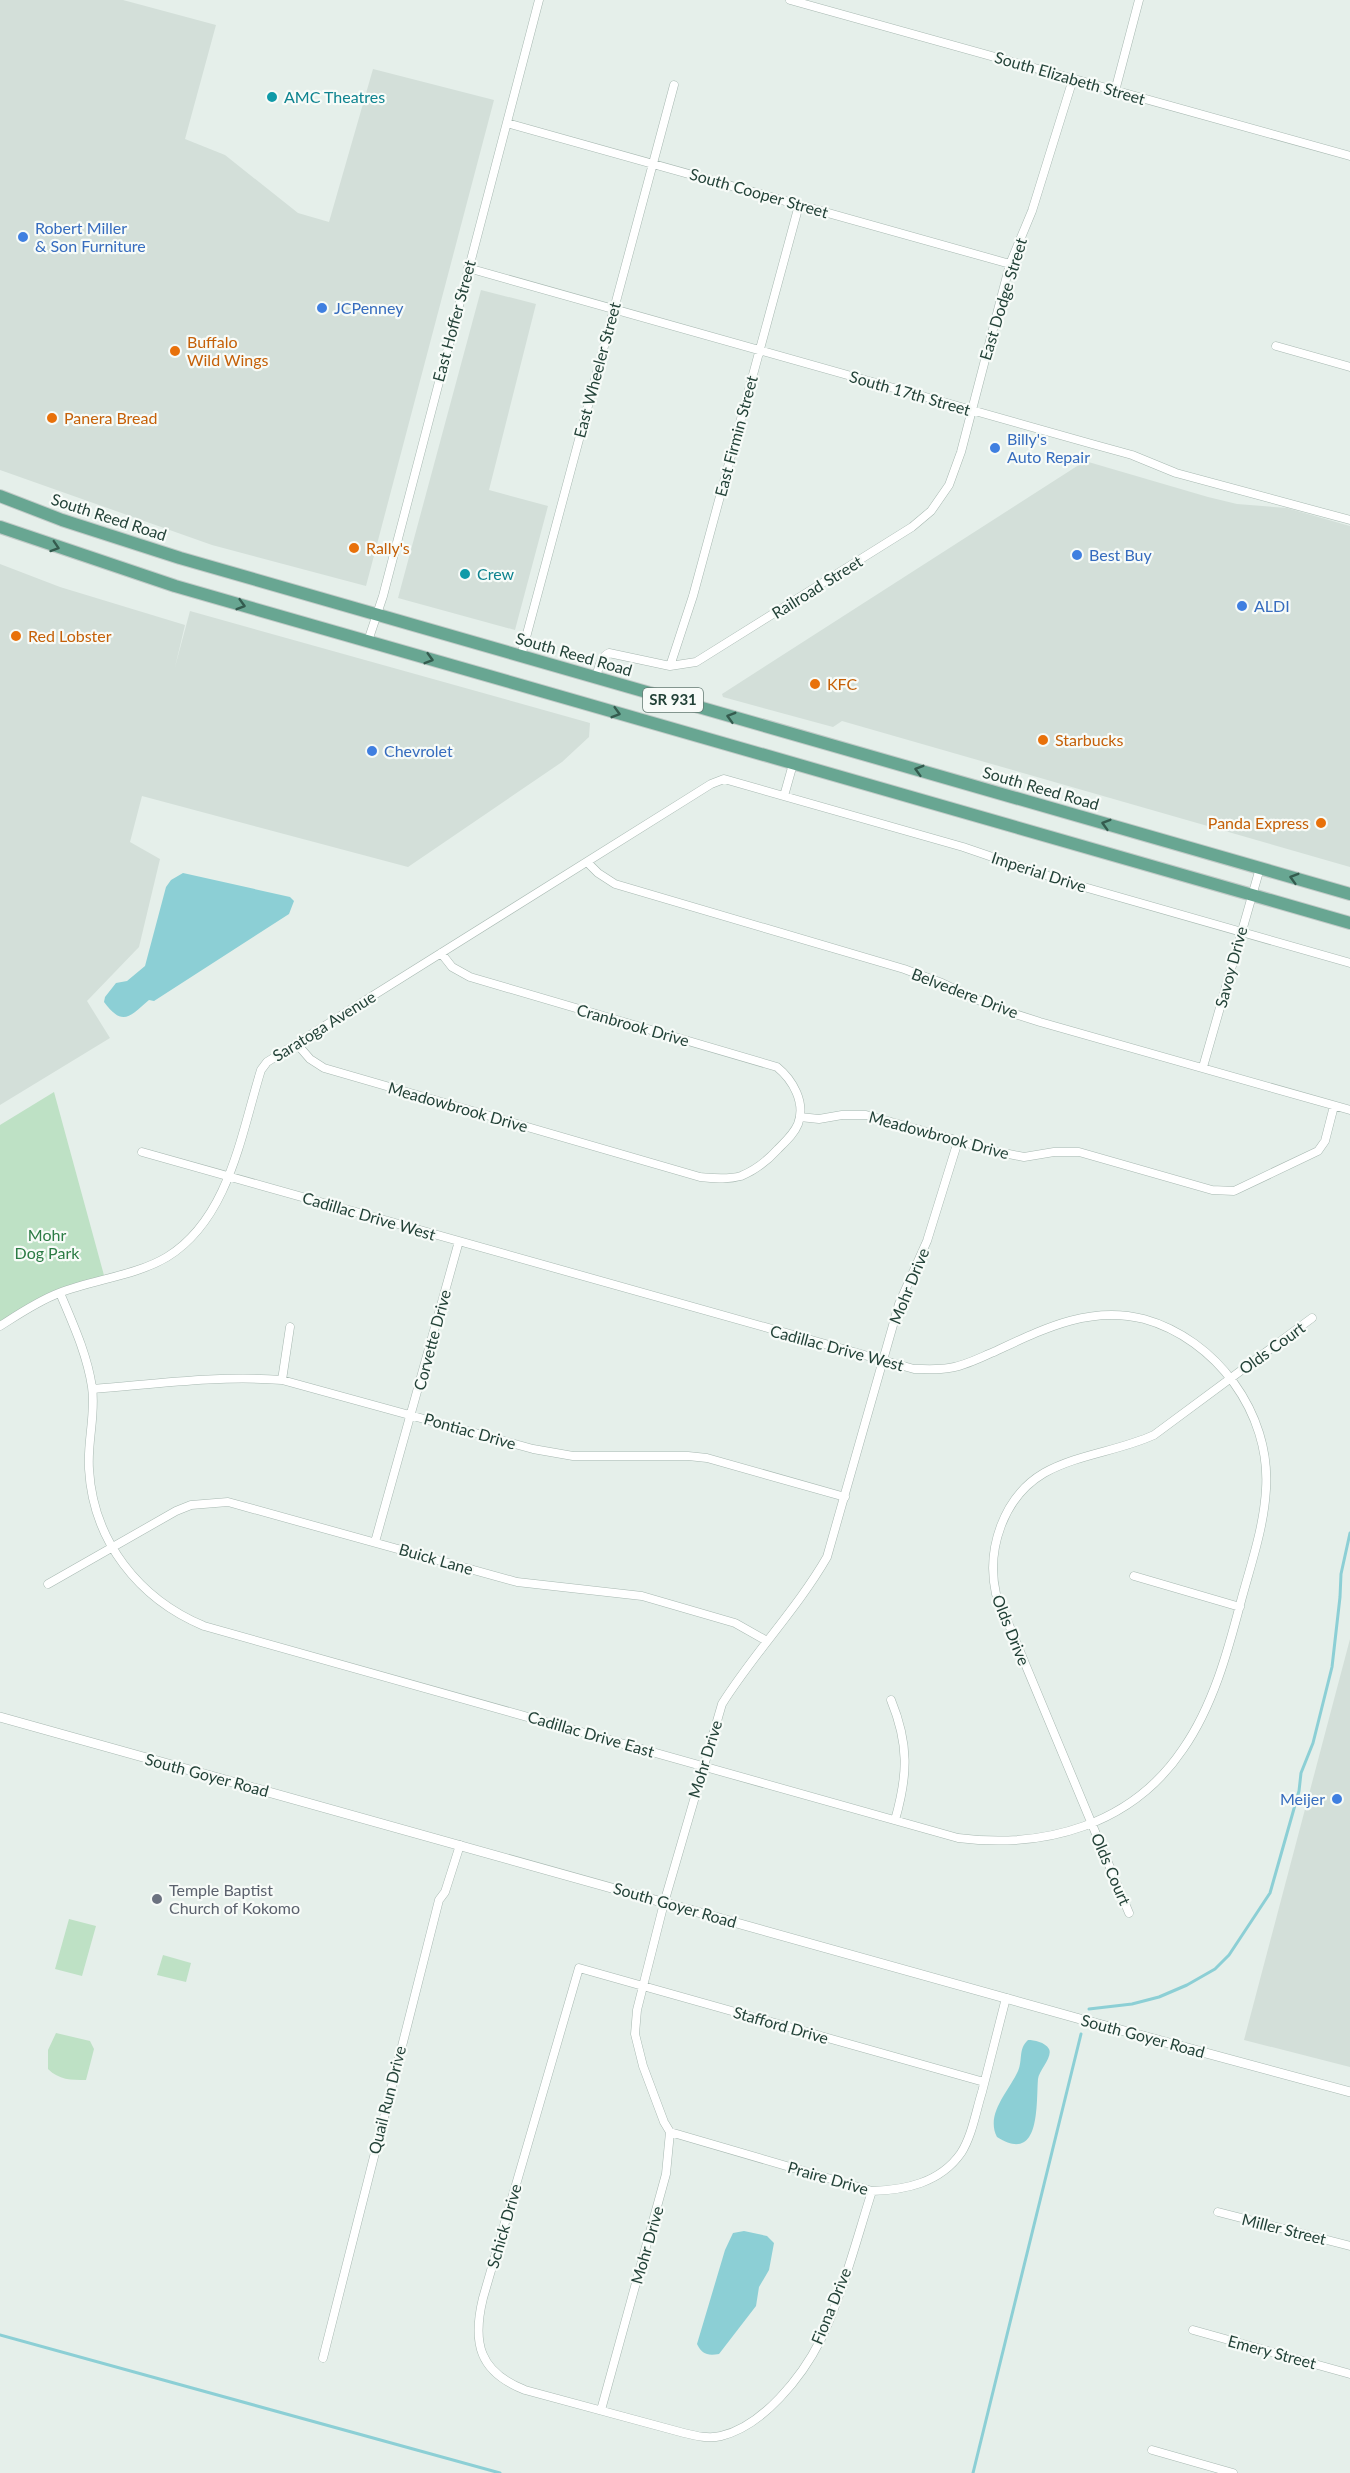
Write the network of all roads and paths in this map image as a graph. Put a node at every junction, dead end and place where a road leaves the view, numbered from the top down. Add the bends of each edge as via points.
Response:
1 (539, 0) edge
2 (790, 0) edge
3 (1139, 0) edge
4 (1073, 79) junction
5 (674, 85) dead end
6 (1115, 91) junction
7 (507, 123) junction
8 (1350, 156) edge
9 (652, 163) junction
10 (799, 205) junction
11 (1010, 264) junction
12 (468, 268) junction
13 (613, 309) junction
14 (1276, 346) dead end
15 (758, 350) junction
16 (1350, 367) edge
17 (972, 410) junction
18 (949, 485) joint
19 (0, 496) edge
20 (1350, 520) edge
21 (0, 527) edge
22 (377, 615) junction
23 (368, 641) junction
24 (521, 656) junction
25 (670, 666) junction
26 (596, 677) junction
27 (794, 764) junction
28 (728, 780) joint
29 (784, 796) junction
30 (587, 862) junction
31 (1260, 868) junction
32 (1350, 894) edge
33 (1251, 895) junction
34 (1350, 923) edge
35 (1240, 932) junction
36 (441, 953) junction
37 (1350, 963) edge
38 (297, 1044) junction
39 (1203, 1067) junction
40 (1334, 1106) junction
41 (1350, 1110) edge
42 (800, 1117) junction
43 (958, 1141) junction
44 (142, 1152) dead end
45 (229, 1177) junction
46 (459, 1241) junction
47 (60, 1293) junction
48 (1312, 1318) dead end
49 (0, 1326) edge
50 (290, 1327) dead end
51 (883, 1362) junction
52 (1232, 1377) junction
53 (282, 1380) junction
54 (93, 1389) junction
55 (411, 1415) junction
56 (845, 1497) junction
57 (375, 1542) junction
58 (111, 1548) junction
59 (1134, 1576) dead end
60 (48, 1584) dead end
61 (1240, 1607) junction
62 (767, 1641) junction
63 (891, 1701) dead end
64 (0, 1717) edge
65 (702, 1766) junction
66 (895, 1820) junction
67 (1092, 1824) junction
68 (460, 1845) junction
69 (664, 1903) junction
70 (1130, 1913) dead end
71 (579, 1968) joint
72 (643, 1987) junction
73 (1006, 1998) junction
74 (984, 2082) junction
75 (1350, 2092) edge
76 (670, 2132) junction
77 (872, 2191) junction
78 (1218, 2212) dead end
79 (1350, 2246) edge
80 (1193, 2330) dead end
81 (323, 2358) dead end
82 (1350, 2374) edge
83 (601, 2410) junction
84 (1152, 2450) dead end
85 (1233, 2473) edge

1 - 7 street, East Hoffer Street
2 - 4 street, South Elizabeth Street
3 - 6 street
4 - 6 street, South Elizabeth Street
4 - 11 street, East Dodge Street via 1032,211
5 - 9 street, East Wheeler Street
6 - 8 street, South Elizabeth Street
7 - 9 street, South Cooper Street
7 - 12 street, East Hoffer Street
9 - 10 street, South Cooper Street
9 - 13 street, East Wheeler Street
10 - 11 street, South Cooper Street
10 - 15 street, East Firmin Street
11 - 17 street, East Dodge Street
12 - 13 street, South 17th Street
12 - 22 street, East Hoffer Street
13 - 15 street, South 17th Street
13 - 24 street, East Wheeler Street
14 - 16 street
15 - 17 street, South 17th Street
15 - 25 street, East Firmin Street via 693,596
17 - 18 street, East Dodge Street
17 - 20 street, South 17th Street via 1132,455 1176,473
18 - 25 street, Railroad Street via 924,516 849,568 696,662
19 - 22 main road, South Reed Road / SR 931 via 180,558
21 -> 23 main road, SR 931 via 175,586
22 - 23 street, East Hoffer Street
22 - 24 main road, South Reed Road / SR 931
23 -> 27 main road, SR 931
24 - 26 main road, South Reed Road / SR 931
25 - 26 street via 609,653 601,661
31 -> 26 main road, South Reed Road / SR 931
27 - 29 street
27 - 33 main road, SR 931
28 - 29 street, Imperial Drive
28 - 30 street, Saratoga Avenue via 711,784
29 - 35 street, Imperial Drive
30 - 36 street, Saratoga Avenue
30 - 39 street, Belvedere Drive via 615,884 904,969 993,1007 1040,1022
32 -> 31 main road, South Reed Road / SR 931
31 - 33 street, Savoy Drive
33 - 34 main road, SR 931
33 - 35 street, Savoy Drive
35 - 37 street, Imperial Drive
35 - 39 street, Savoy Drive
36 - 38 street, Saratoga Avenue
36 - 42 street, Cranbrook Drive via 452,967 470,977 777,1067 795,1086
38 - 42 street, Meadowbrook Drive via 324,1068 700,1177 741,1176 767,1161 792,1134
38 - 45 street, Saratoga Avenue via 261,1070
39 - 40 street, Belvedere Drive
40 - 41 street, Belvedere Drive
40 - 43 street, Meadowbrook Drive via 1325,1142 1318,1151 1234,1191 1212,1190 1079,1152 1024,1157
42 - 43 street, Meadowbrook Drive via 866,1115
43 - 51 street, Mohr Drive via 927,1241 899,1304
44 - 45 street, Cadillac Drive West
45 - 46 street, Cadillac Drive West
45 - 47 street, Saratoga Avenue via 202,1227 168,1257
46 - 51 street, Cadillac Drive West
46 - 55 street, Corvette Drive
47 - 49 street, Saratoga Avenue
47 - 54 street, Cadillac Drive East via 84,1349
48 - 52 street, Olds Court
50 - 53 street
51 - 52 street, Cadillac Drive West via 914,1369 950,1368 1058,1323 1086,1316 1118,1315 1144,1319 1181,1334 1206,1351
51 - 56 street, Mohr Drive
52 - 61 street, Cadillac Drive West via 1252,1413 1261,1441 1267,1488
52 - 67 street, Olds Drive via 1154,1435 1044,1473 1024,1490 1000,1525 993,1558 996,1594
53 - 54 street, Pontiac Drive via 255,1377
53 - 55 street, Pontiac Drive
54 - 58 street, Cadillac Drive East via 89,1469 95,1504
55 - 56 street, Pontiac Drive via 533,1449 573,1456 707,1458
55 - 57 street, Corvette Drive
56 - 62 street, Mohr Drive via 827,1557
57 - 58 street, Buick Lane via 251,1507 212,1501 176,1511
57 - 62 street, Buick Lane via 517,1582 642,1596 735,1623
58 - 60 street, Buick Lane
58 - 65 street, Cadillac Drive East via 133,1578 160,1602 204,1626
59 - 61 street
61 - 67 street, Cadillac Drive East via 1203,1715 1184,1749 1157,1780 1127,1804
62 - 65 street, Mohr Drive via 722,1704
63 - 66 street via 906,1755
64 - 68 street, South Goyer Road
65 - 66 street, Cadillac Drive East
65 - 69 street, Mohr Drive
66 - 67 street, Cadillac Drive East via 958,1838 990,1842 1032,1840
67 - 70 street, Olds Court
68 - 69 street, South Goyer Road
68 - 81 street, Quail Run Drive via 439,1900 413,1994
69 - 72 street, Mohr Drive
69 - 73 street, South Goyer Road
71 - 72 street, Stafford Drive
71 - 83 street, Schick Drive via 477,2330 482,2357 510,2384
72 - 74 street, Stafford Drive
72 - 76 street, Mohr Drive via 635,2034 643,2066
73 - 74 street, Praire Drive
73 - 75 street, South Goyer Road
74 - 77 street, Praire Drive via 961,2152 944,2170 920,2184
76 - 77 street, Praire Drive
76 - 83 street, Mohr Drive via 666,2174
77 - 83 street, Fiona Drive via 820,2340 796,2377 768,2409 746,2426 720,2436 702,2437
78 - 79 street, Miller Street
80 - 82 street, Emery Street
84 - 85 street

